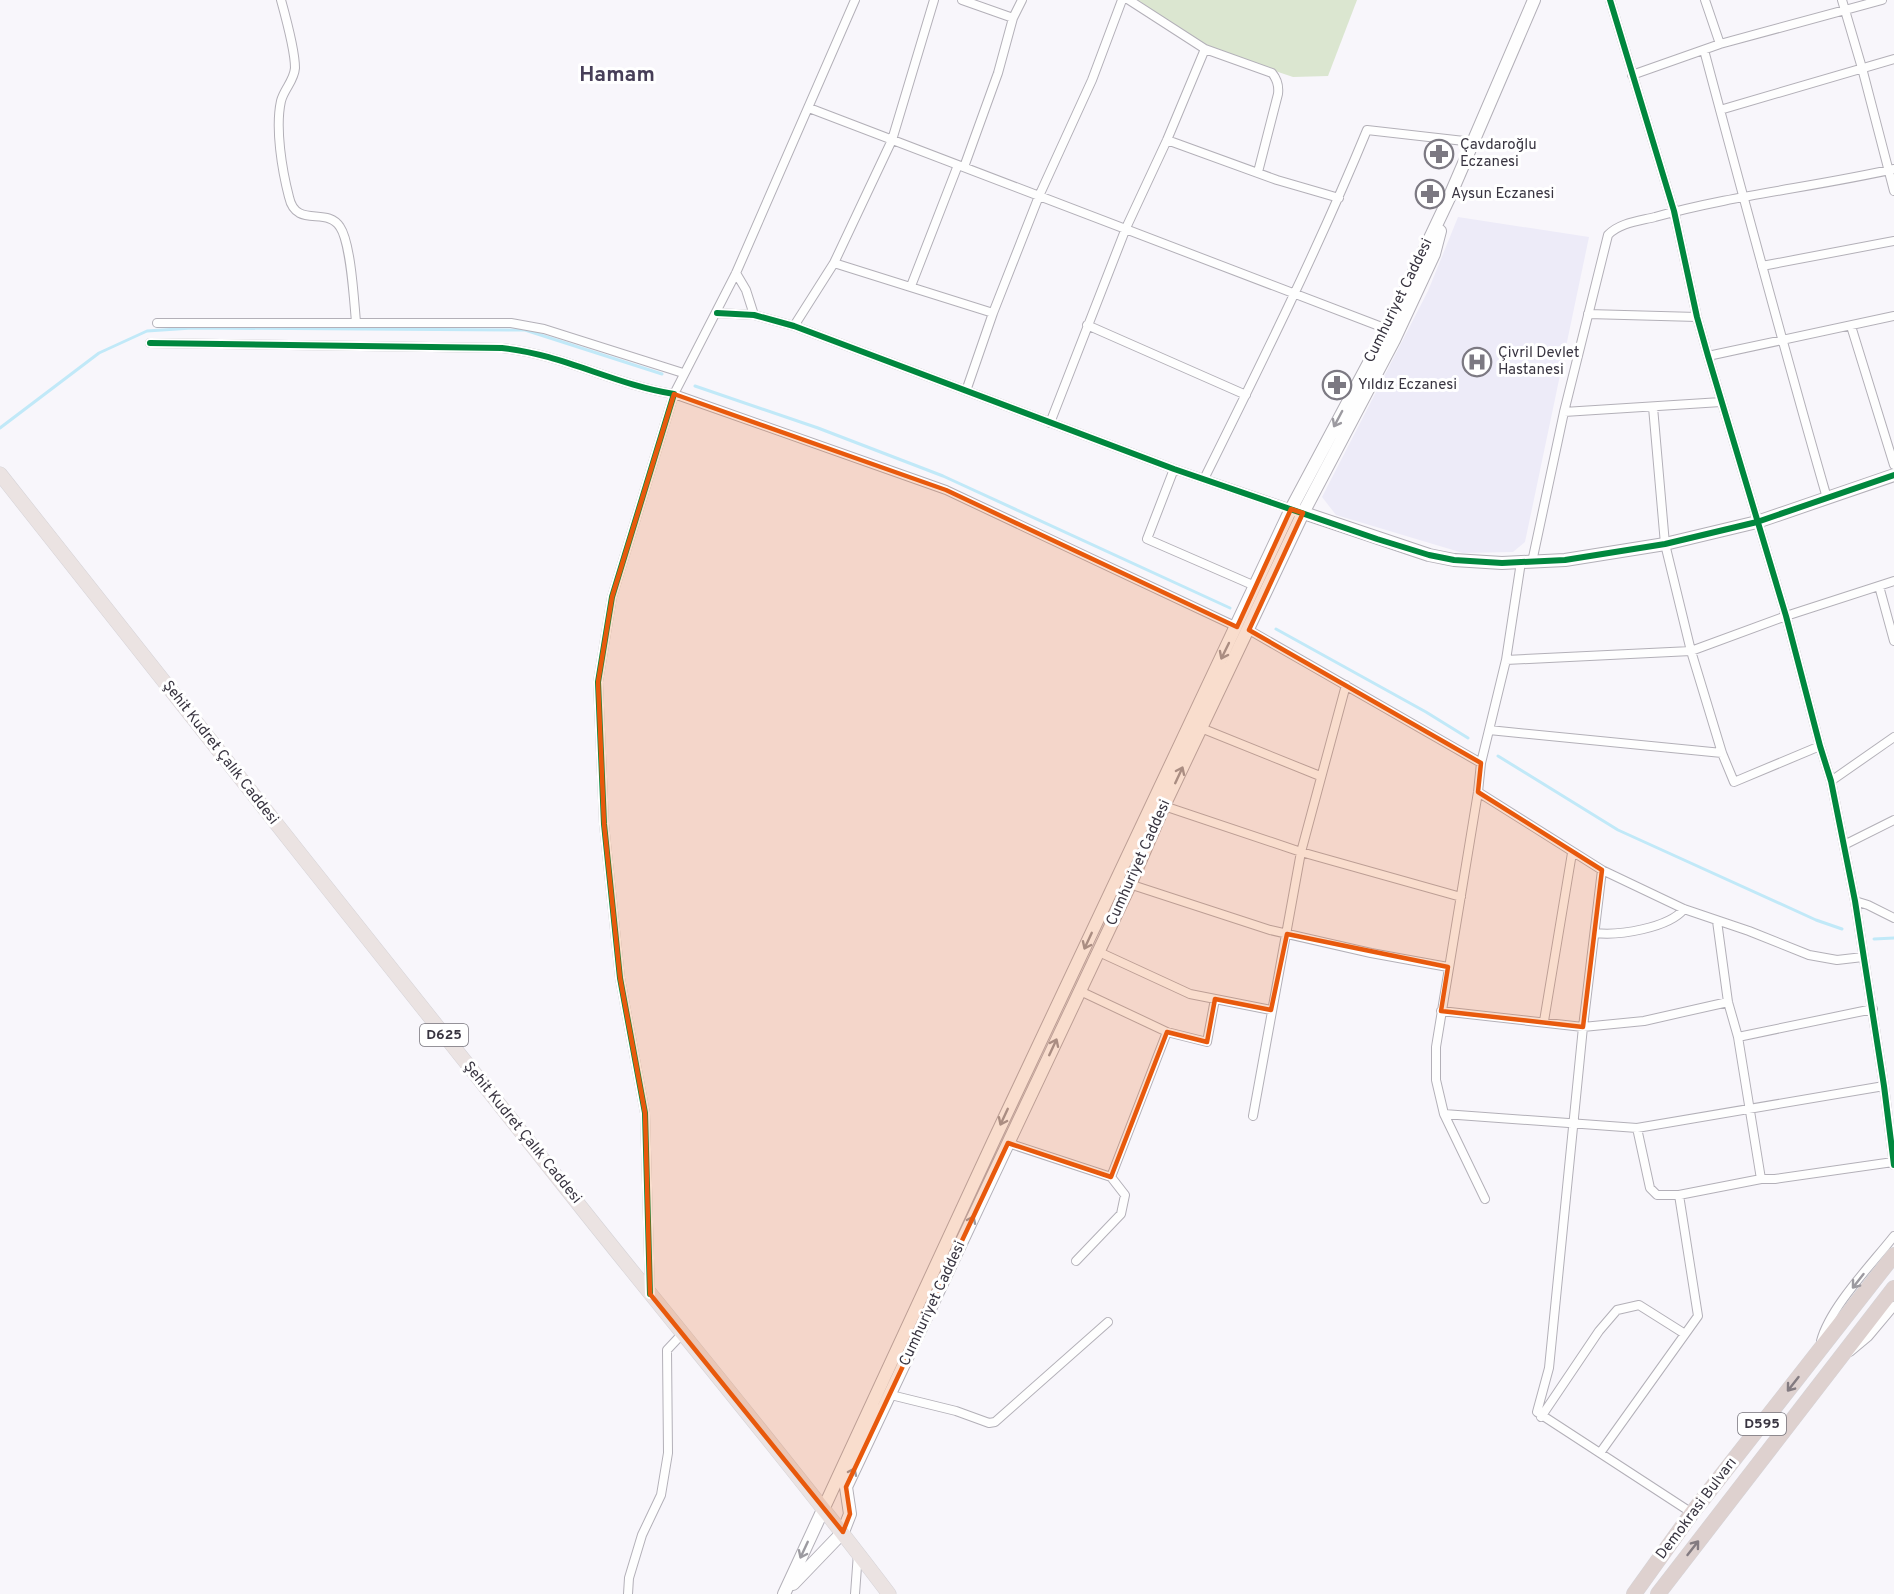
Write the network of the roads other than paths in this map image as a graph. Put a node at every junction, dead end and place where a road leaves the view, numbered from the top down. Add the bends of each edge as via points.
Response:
1 (281, 0) edge
2 (855, 0) edge
3 (934, 0) edge
4 (962, 0) edge
5 (1022, 0) edge
6 (1122, 0) edge
7 (1129, 0) edge
8 (1534, 0) edge
9 (1610, 0) edge
10 (1705, 0) edge
11 (1842, 0) edge
12 (1882, 0) edge
13 (1844, 11) junction
14 (1013, 18) junction
15 (1720, 44) junction
16 (1205, 49) junction
17 (1704, 50) junction
18 (1894, 59) edge
19 (1862, 68) junction
20 (1632, 75) junction
21 (809, 108) junction
22 (1720, 110) junction
23 (892, 140) junction
24 (1167, 140) junction
25 (1473, 142) junction
26 (961, 166) junction
27 (1891, 169) edge
28 (1258, 172) junction
29 (1894, 191) edge
30 (1039, 196) junction
31 (1744, 196) junction
32 (1339, 198) junction
33 (1449, 198) junction
34 (1674, 212) junction
35 (1126, 228) junction
36 (1894, 241) edge
37 (834, 263) junction
38 (1762, 266) junction
39 (736, 273) junction
40 (910, 286) junction
41 (1295, 292) junction
42 (717, 313) junction
43 (993, 313) junction
44 (1588, 314) junction
45 (754, 315) junction
46 (1894, 316) edge
47 (1697, 317) junction
48 (157, 322) dead end
49 (356, 322) junction
50 (1088, 325) junction
51 (794, 326) junction
52 (1851, 326) junction
53 (1387, 329) junction
54 (1781, 341) junction
55 (150, 343) dead end
56 (1708, 356) junction
57 (683, 373) junction
58 (966, 391) junction
59 (674, 394) junction
60 (1246, 395) junction
61 (1721, 402) junction
62 (1653, 408) junction
63 (1564, 412) junction
64 (1050, 423) junction
65 (1894, 465) edge
66 (1174, 469) junction
67 (0, 474) edge
68 (1894, 475) edge
69 (1204, 479) junction
70 (1827, 498) junction
71 (1297, 511) junction
72 (1757, 522) junction
73 (1665, 544) junction
74 (1526, 562) junction
75 (1894, 581) edge
76 (1255, 586) junction
77 (1879, 586) junction
78 (1786, 616) junction
79 (1243, 628) junction
80 (1892, 628) edge
81 (1894, 641) edge
82 (1691, 651) junction
83 (1506, 660) junction
84 (1346, 685) junction
85 (1201, 728) junction
86 (1489, 730) junction
87 (1894, 737) edge
88 (1820, 746) junction
89 (1722, 753) junction
90 (1481, 763) junction
91 (1320, 776) junction
92 (1831, 781) junction
93 (1478, 792) junction
94 (1164, 807) junction
95 (1894, 820) edge
96 (1844, 845) junction
97 (1301, 852) junction
98 (1572, 853) junction
99 (1602, 870) junction
100 (1117, 880) junction
101 (1130, 885) junction
102 (1461, 897) junction
103 (1855, 901) junction
104 (1684, 909) junction
105 (1894, 918) edge
106 (1717, 921) junction
107 (1594, 933) junction
108 (1287, 934) junction
109 (1099, 952) junction
110 (1863, 957) junction
111 (1448, 967) junction
112 (1080, 991) junction
113 (1215, 999) junction
114 (1728, 1002) junction
115 (1271, 1010) junction
116 (1872, 1010) junction
117 (1441, 1011) junction
118 (1544, 1021) junction
119 (1583, 1027) junction
120 (1167, 1032) junction
121 (1738, 1037) junction
122 (1884, 1086) junction
123 (1750, 1110) junction
124 (1444, 1114) junction
125 (1253, 1116) dead end
126 (1573, 1125) junction
127 (1637, 1128) junction
128 (1008, 1143) junction
129 (1894, 1163) edge
130 (1111, 1177) junction
131 (1761, 1179) junction
132 (1678, 1195) junction
133 (1485, 1199) dead end
134 (1894, 1236) edge
135 (1894, 1256) edge
136 (1076, 1262) dead end
137 (1894, 1288) edge
138 (650, 1294) junction
139 (1894, 1306) edge
140 (1108, 1322) dead end
141 (682, 1334) junction
142 (1686, 1334) junction
143 (1819, 1352) junction
144 (1839, 1359) junction
145 (891, 1395) junction
146 (1541, 1417) junction
147 (1600, 1453) junction
148 (823, 1508) junction
149 (1692, 1513) junction
150 (843, 1532) junction
151 (858, 1552) junction
152 (784, 1593) edge
153 (628, 1594) edge
154 (855, 1594) edge
155 (889, 1594) edge
156 (1634, 1594) edge
157 (1658, 1594) edge

1 - 49 street via 295,66 280,107 281,150 291,205 305,216 329,218 342,230
2 - 21 street
3 - 23 street
4 - 14 street
5 - 14 street
6 - 30 street via 1088,88
7 - 16 street
8 - 25 main road, Cumhuriyet Caddesi
9 - 20 street
10 - 15 street
11 - 13 street
12 - 13 street
13 - 15 street
13 - 19 street
14 - 26 street via 998,73
15 - 17 street
16 - 24 street
16 - 28 street via 1272,73 1277,80 1278,94
17 - 20 street
17 - 22 street
18 - 19 street
19 - 22 street
19 - 27 street
20 - 34 street
21 - 23 street
21 - 39 street
22 - 31 street
23 - 26 street
23 - 37 street
24 - 28 street
24 - 35 street
25 - 32 street via 1367,130
25 - 33 main road, Cumhuriyet Caddesi
26 - 30 street
26 - 40 street
27 - 29 street
27 - 31 street
28 - 32 street
30 - 35 street
30 - 43 street
31 - 34 street
31 - 38 street
32 - 41 street
33 - 53 main road, Cumhuriyet Caddesi
33 - 71 main road, Cumhuriyet Caddesi via 1434,254 1409,308
34 - 44 street via 1617,227 1608,235
34 - 47 street
35 - 41 street
35 - 50 street
36 - 38 street
37 - 40 street
37 - 51 street
38 - 54 street
39 - 42 street
39 - 45 street
40 - 43 street
41 - 53 street
41 - 60 street
42 - 45 street
42 - 57 street
43 - 58 street
44 - 47 street
44 - 63 street
45 - 51 street
46 - 52 street
47 - 56 street
48 - 49 street
49 - 57 street via 523,324
50 - 60 street
50 - 64 street
51 - 58 street
52 - 54 street
52 - 65 street
53 -> 71 main road, Cumhuriyet Caddesi
54 - 56 street
54 - 70 street
55 - 59 street via 510,349 561,359 641,387
56 - 61 street
57 - 59 street
58 - 64 street
59 - 79 street via 946,490
59 - 138 street via 612,597 598,682 604,824 620,978 645,1113
60 - 69 street
61 - 62 street
61 - 72 street
62 - 63 street
62 - 73 street
63 - 74 street
64 - 66 street
66 - 69 street
66 - 76 street via 1147,539
67 - 138 main road, Şehit Kudret Çalık Caddesi / D625
68 - 70 main road
69 - 71 street
70 - 72 main road
71 - 74 main road via 1429,555 1476,562
71 - 76 main road, Cumhuriyet Caddesi
71 - 79 main road, Cumhuriyet Caddesi
72 - 73 main road
72 - 78 street
73 - 74 main road
73 - 82 street
74 - 83 street
75 - 77 street
76 - 79 main road, Cumhuriyet Caddesi
77 - 78 street
77 - 80 street
78 - 82 street
78 - 88 street
79 - 84 street
79 - 85 main road, Cumhuriyet Caddesi
79 -> 100 main road, Cumhuriyet Caddesi via 1151,804
80 - 81 street
82 - 83 street
82 - 89 street
83 - 86 street
84 - 90 street
84 - 91 street
85 - 91 street
94 -> 85 main road, Cumhuriyet Caddesi
86 - 89 street
86 - 90 street
87 - 92 street
88 - 89 street via 1734,782
88 - 92 street
90 - 93 street
91 - 97 street
92 - 96 street
93 - 98 street
93 - 102 street
94 - 97 street
94 - 101 main road, Cumhuriyet Caddesi
95 - 96 street
96 - 103 street
97 - 102 street
97 - 108 street
98 - 99 street
98 - 118 street
99 - 104 street
99 - 107 street
100 - 101 street
100 -> 148 main road, Cumhuriyet Caddesi
101 - 108 street
101 - 109 main road, Cumhuriyet Caddesi
102 - 111 street
103 - 105 street
103 - 110 street
104 - 106 street
104 - 107 street via 1669,922 1620,933
106 - 110 street via 1822,959
106 - 114 street
107 - 119 street
108 - 111 street
108 - 115 street
109 - 112 main road, Cumhuriyet Caddesi
109 - 113 street via 1190,994
110 - 116 street
111 - 117 street
112 - 120 street
128 -> 112 main road, Cumhuriyet Caddesi
113 - 115 street
113 - 120 street via 1207,1042
114 - 119 street via 1644,1021
114 - 121 street
115 - 125 street
116 - 121 street
116 - 122 street
117 - 118 street
117 - 124 street via 1435,1063
118 - 119 street
119 - 126 street
120 - 130 street
121 - 123 street
122 - 123 street
122 - 129 street
123 - 127 street
123 - 131 street
124 - 126 street
124 - 133 street
126 - 127 street
126 - 146 street via 1549,1368 1536,1412
127 - 132 street via 1650,1188 1657,1195
128 - 130 street
145 -> 128 main road, Cumhuriyet Caddesi
129 - 131 street
130 - 136 street via 1125,1195 1121,1214
131 - 132 street
132 - 142 street via 1698,1316
134 -> 143 street via 1829,1322
135 - 143 highway, Demokrasi Bulvarı / D595
137 - 144 highway, Demokrasi Bulvarı / D595
138 - 141 main road, Şehit Kudret Çalık Caddesi / D625
139 - 144 street via 1868,1337
140 - 145 street via 995,1422
141 - 148 main road, Şehit Kudret Çalık Caddesi / D625
141 - 153 street via 667,1350 668,1453 662,1495 642,1535
142 - 146 street via 1640,1305 1617,1310 1599,1330
142 - 147 street
143 -> 149 highway, Demokrasi Bulvarı / D595
157 -> 144 highway, Demokrasi Bulvarı / D595
150 -> 145 main road, Cumhuriyet Caddesi via 850,1514 846,1487
146 - 147 street
147 - 149 street
148 - 150 main road, Şehit Kudret Çalık Caddesi / D625
148 -> 152 main road, Cumhuriyet Caddesi
149 - 156 highway, Demokrasi Bulvarı / D595
150 - 151 main road, Şehit Kudret Çalık Caddesi / D625
150 - 152 main road
151 - 154 street
151 - 155 main road, Şehit Kudret Çalık Caddesi / D625

